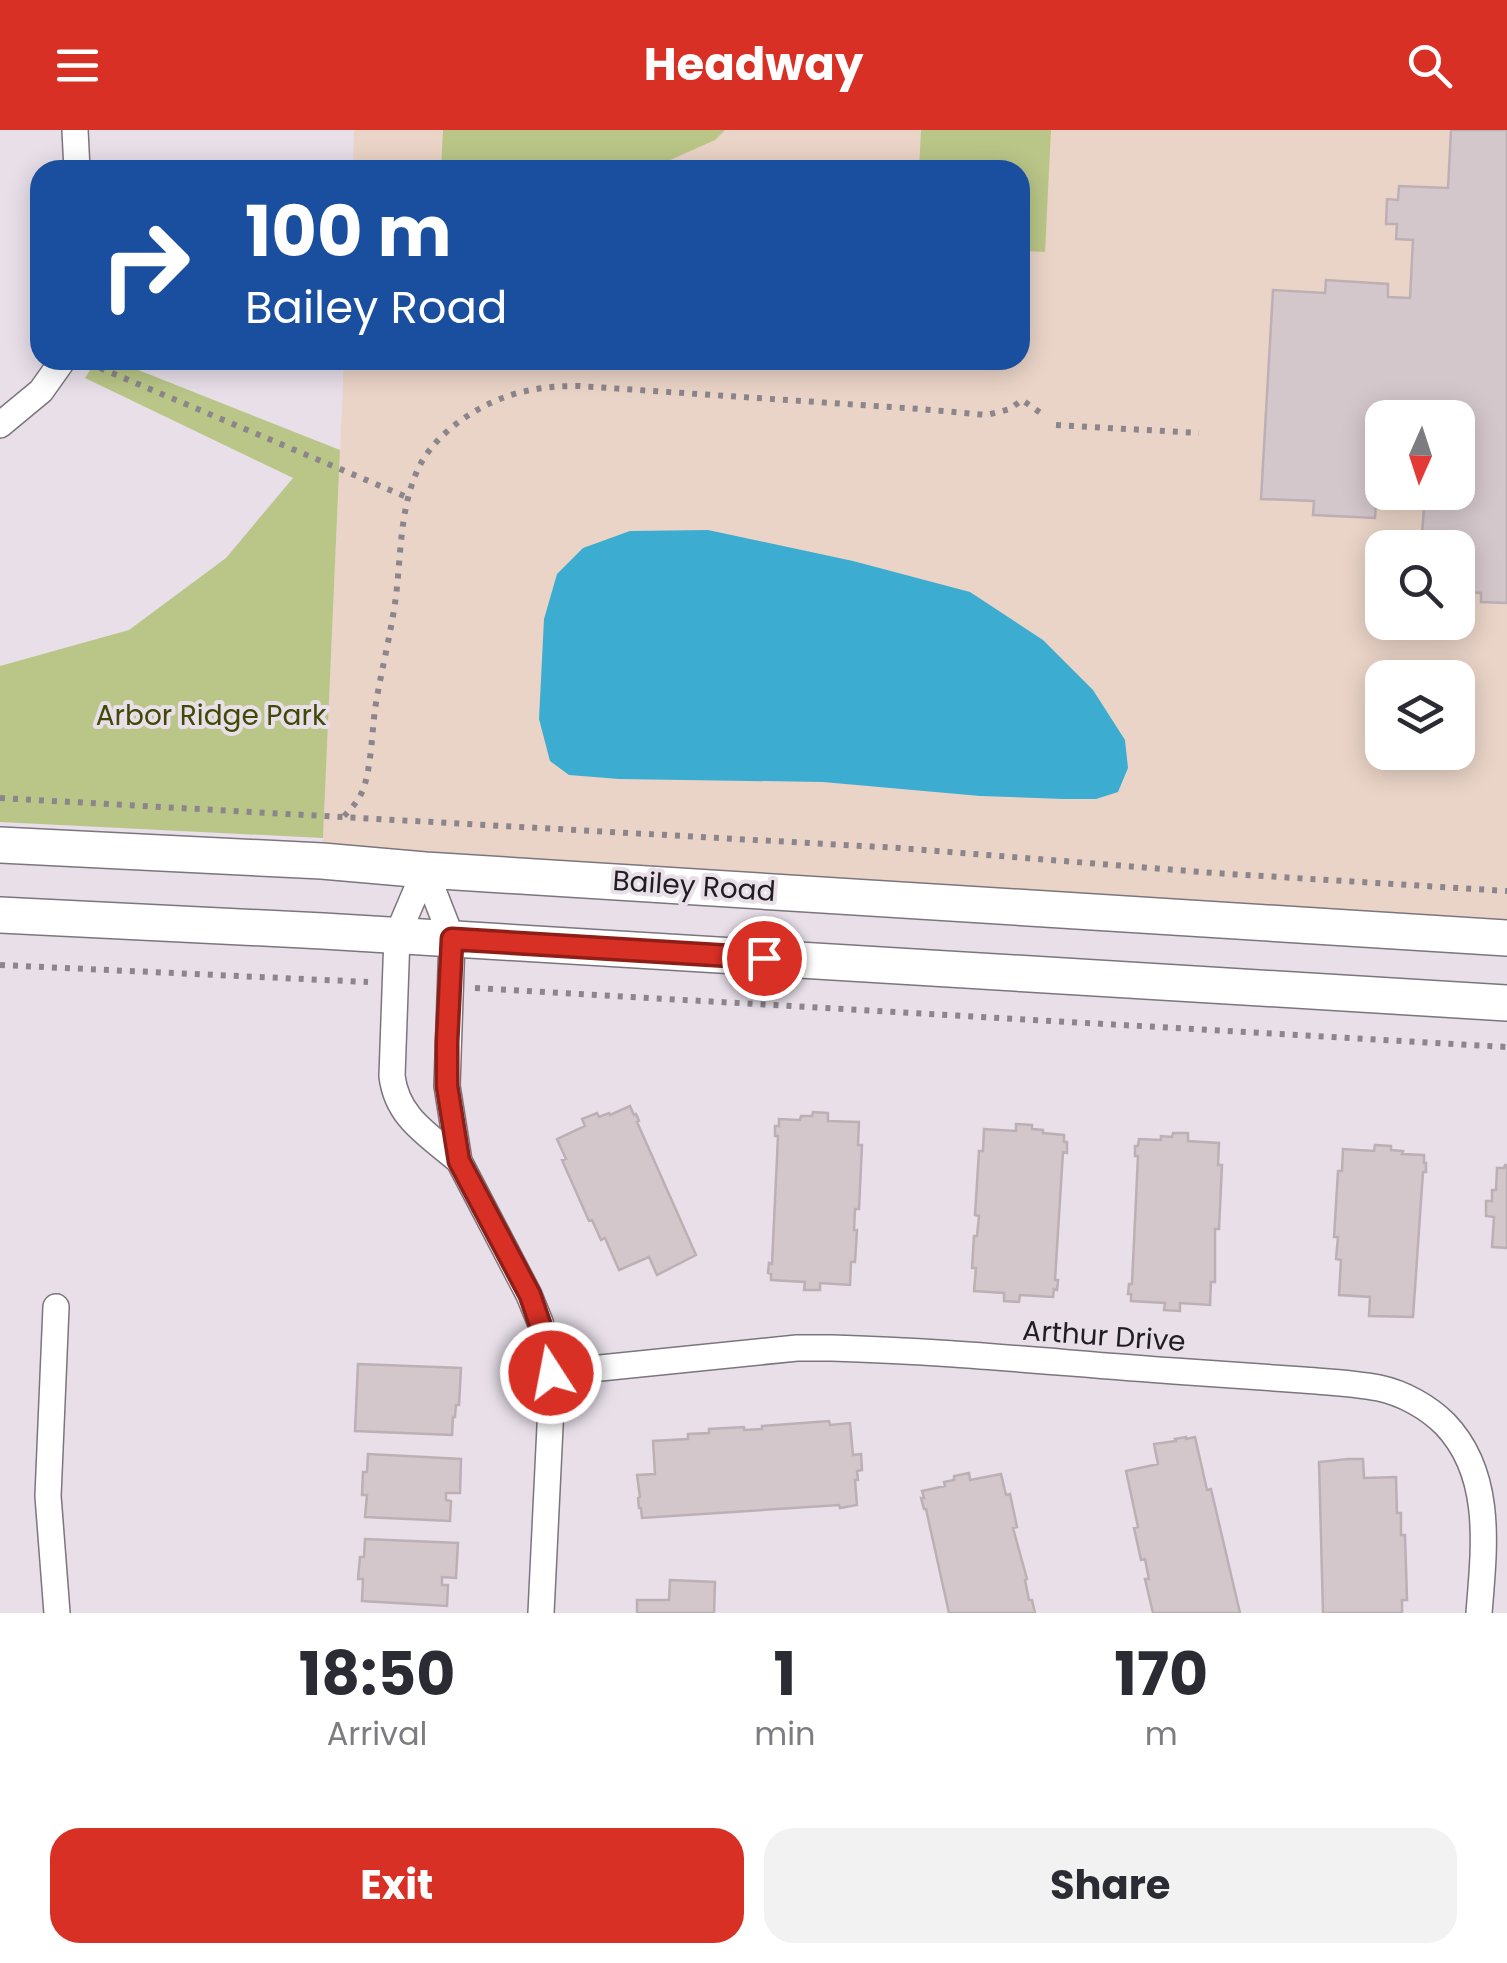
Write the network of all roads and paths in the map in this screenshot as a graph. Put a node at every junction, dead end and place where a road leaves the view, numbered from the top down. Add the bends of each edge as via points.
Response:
1 (74, 130) edge
2 (76, 160) edge
3 (56, 370) edge
4 (106, 370) edge
5 (1045, 416) dead end
6 (0, 425) edge
7 (1056, 426) dead end
8 (1199, 434) dead end
9 (409, 498) junction
10 (0, 798) edge
11 (344, 817) junction
12 (0, 844) edge
13 (425, 870) junction
14 (1507, 891) edge
15 (0, 916) edge
16 (398, 936) junction
17 (1507, 938) edge
18 (452, 939) junction
19 (0, 966) edge
20 (395, 984) junction
21 (450, 987) junction
22 (1507, 1003) edge
23 (1507, 1047) edge
24 (459, 1161) junction
25 (56, 1307) dead end
26 (551, 1373) junction
27 (57, 1613) edge
28 (541, 1613) edge
29 (1479, 1613) edge

1 - 2 street
3 - 6 street
4 - 9 path
5 - 9 path via 1022,400 988,416 546,387 484,407 451,427 432,446
7 - 8 path
9 - 11 path via 367,774
10 - 11 path
11 - 14 path
12 - 13 main road, Bailey Road
13 - 16 street
13 - 17 main road, Bailey Road
13 - 18 street
15 - 16 main road
16 - 18 main road
16 - 20 street
18 - 21 street
18 - 22 main road
19 - 20 path
20 - 24 street via 394,1094 411,1120
21 - 23 path
21 - 24 street via 447,1086
24 - 26 street via 530,1295
25 - 27 street via 48,1496
26 - 28 street
26 - 29 street, Arthur Drive via 832,1348 1377,1387 1440,1420 1472,1468 1483,1515

